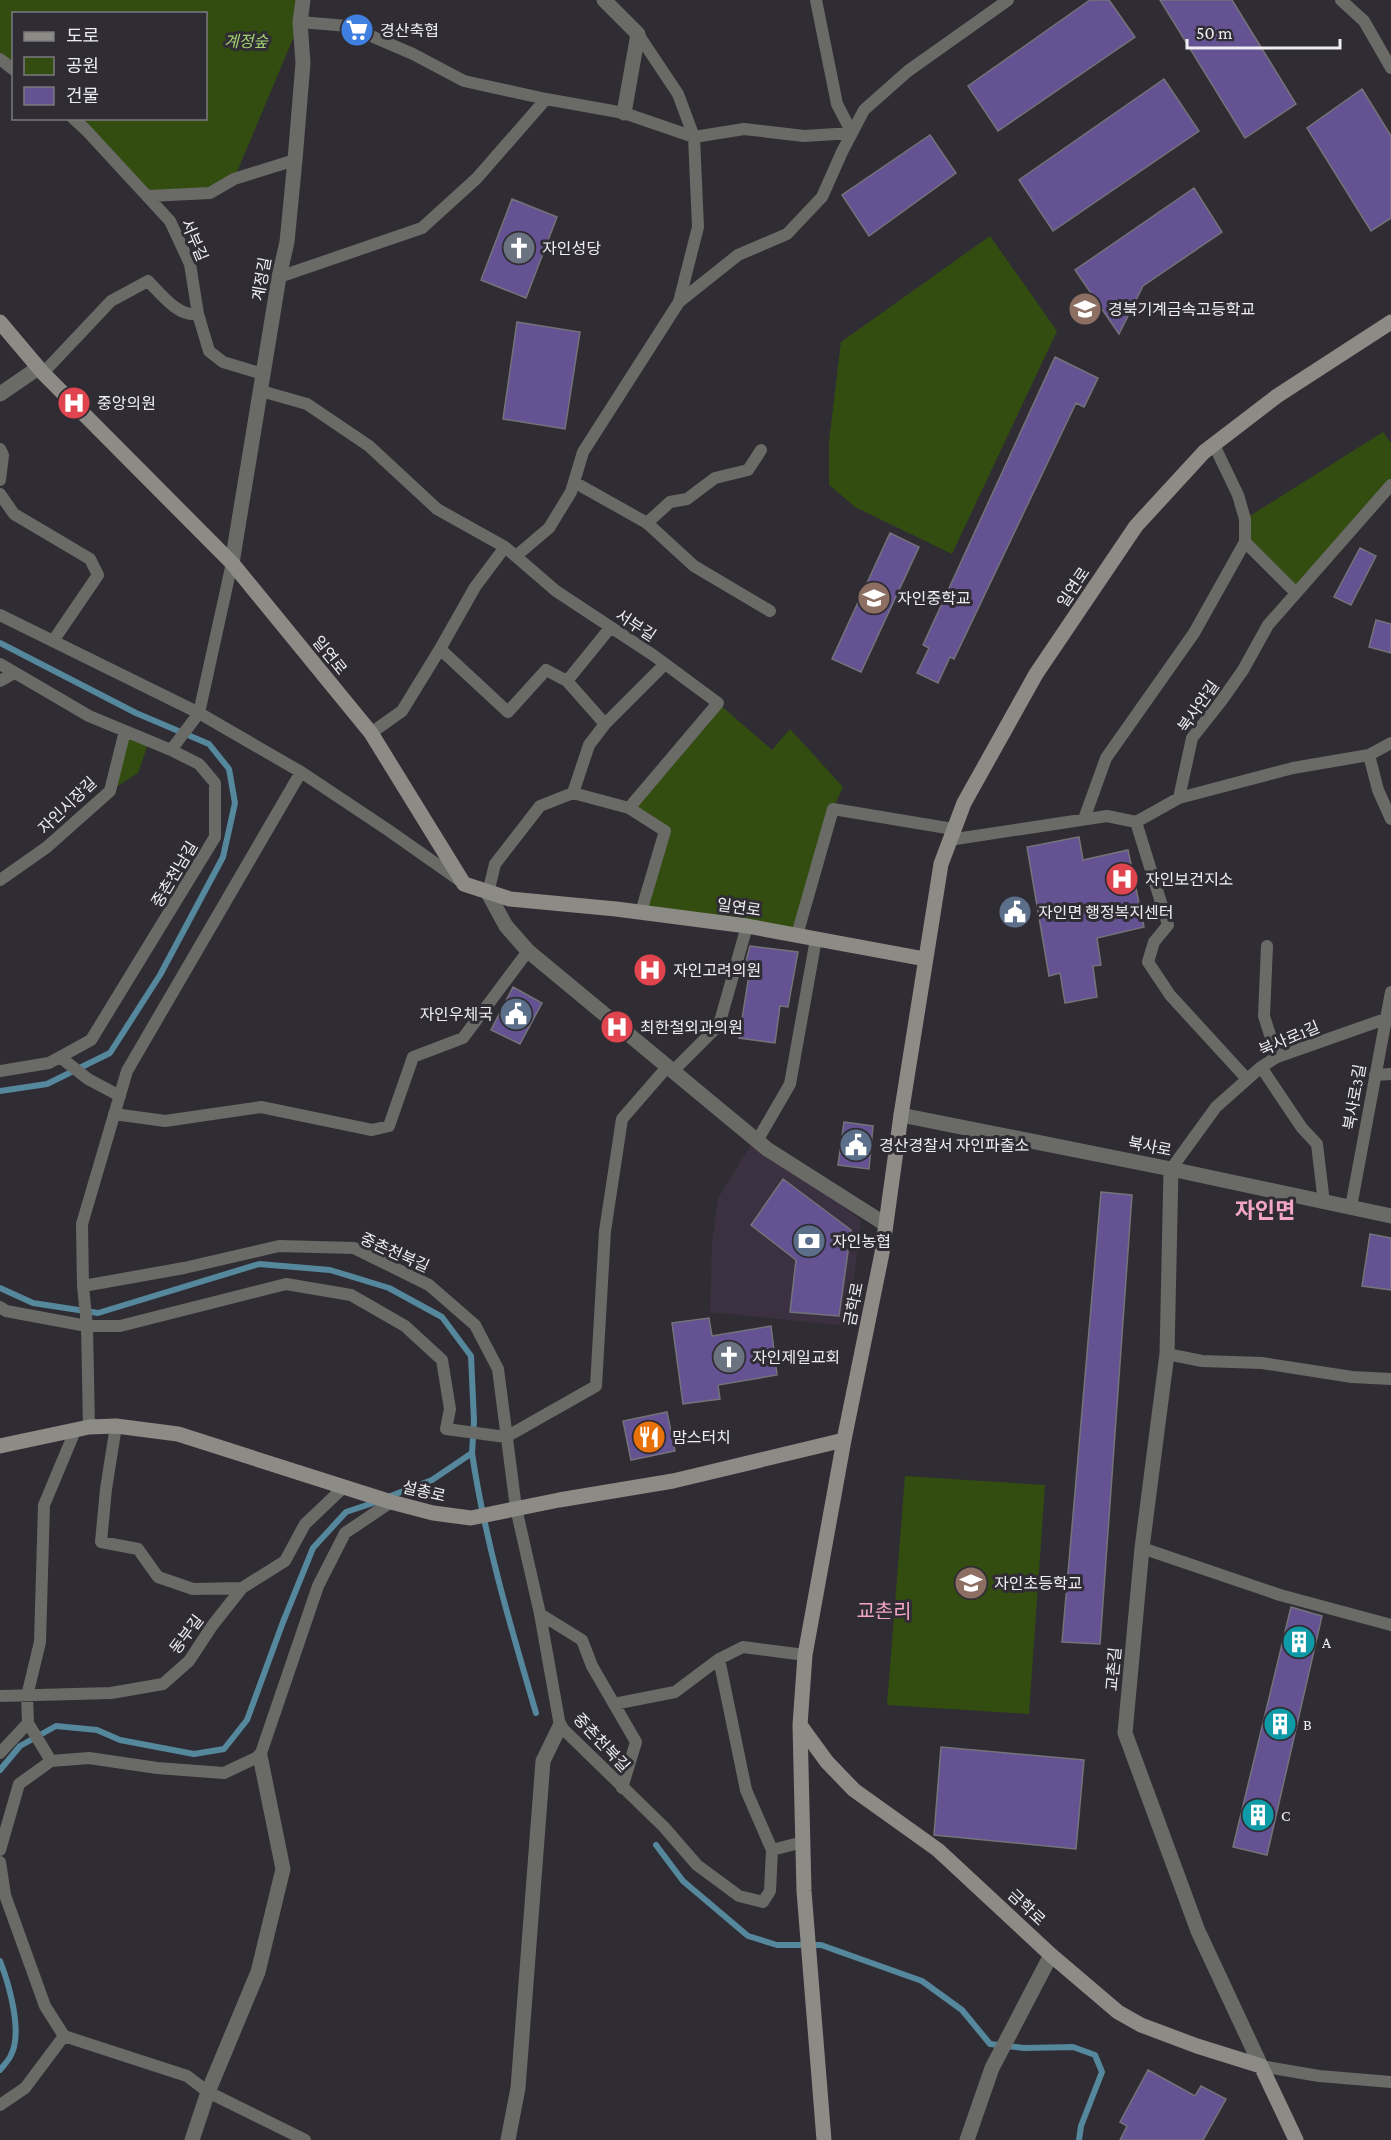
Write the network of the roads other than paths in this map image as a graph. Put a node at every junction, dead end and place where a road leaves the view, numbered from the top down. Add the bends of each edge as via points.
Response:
1 (303, 0) edge
2 (604, 0) edge
3 (816, 0) edge
4 (1008, 0) edge
5 (1341, 0) edge
6 (300, 21) junction
7 (638, 34) junction
8 (0, 59) edge
9 (12, 68) edge
10 (1391, 68) edge
11 (546, 99) junction
12 (624, 113) junction
13 (75, 120) edge
14 (852, 133) junction
15 (694, 137) junction
16 (295, 160) junction
17 (149, 196) junction
18 (279, 277) junction
19 (679, 302) junction
20 (198, 314) junction
21 (0, 322) edge
22 (1391, 322) edge
23 (40, 371) junction
24 (263, 374) junction
25 (261, 391) junction
26 (0, 394) edge
27 (1214, 445) junction
28 (0, 449) edge
29 (761, 450) dead end
30 (0, 480) edge
31 (574, 482) junction
32 (1391, 485) edge
33 (0, 494) edge
34 (647, 523) junction
35 (1245, 542) junction
36 (505, 547) junction
37 (516, 556) junction
38 (232, 563) junction
39 (1295, 592) junction
40 (770, 611) dead end
41 (0, 615) edge
42 (610, 628) junction
43 (54, 641) junction
44 (440, 649) junction
45 (0, 664) edge
46 (665, 664) junction
47 (14, 673) junction
48 (0, 681) edge
49 (567, 681) junction
50 (199, 713) junction
51 (605, 724) junction
52 (125, 731) junction
53 (371, 733) junction
54 (1391, 743) edge
55 (171, 750) junction
56 (1369, 755) junction
57 (301, 772) junction
58 (573, 793) junction
59 (1179, 798) junction
60 (629, 808) junction
61 (1084, 819) junction
62 (1391, 819) edge
63 (1136, 822) junction
64 (951, 835) junction
65 (0, 880) edge
66 (464, 884) junction
67 (488, 893) junction
68 (641, 912) junction
69 (747, 926) junction
70 (797, 936) junction
71 (816, 939) junction
72 (1267, 946) dead end
73 (528, 951) junction
74 (925, 959) junction
75 (1391, 992) edge
76 (1388, 1018) edge
77 (60, 1057) junction
78 (1277, 1058) junction
79 (1261, 1067) junction
80 (671, 1069) junction
81 (0, 1071) edge
82 (1391, 1074) edge
83 (1375, 1075) junction
84 (1247, 1079) junction
85 (120, 1096) junction
86 (114, 1114) junction
87 (900, 1115) junction
88 (757, 1141) junction
89 (1171, 1169) junction
90 (1324, 1203) junction
91 (1351, 1208) junction
92 (1391, 1216) edge
93 (885, 1224) junction
94 (83, 1286) junction
95 (0, 1307) edge
96 (87, 1326) junction
97 (1167, 1354) junction
98 (1391, 1379) edge
99 (116, 1426) junction
100 (82, 1429) junction
101 (506, 1437) junction
102 (844, 1440) junction
103 (0, 1446) edge
104 (345, 1486) junction
105 (391, 1502) junction
106 (516, 1508) junction
107 (1142, 1548) junction
108 (242, 1588) junction
109 (540, 1614) junction
110 (1391, 1625) edge
111 (805, 1655) junction
112 (719, 1659) junction
113 (0, 1696) edge
114 (27, 1696) junction
115 (614, 1704) junction
116 (28, 1723) junction
117 (800, 1725) junction
118 (560, 1726) junction
119 (0, 1753) edge
120 (260, 1756) junction
121 (51, 1761) junction
122 (622, 1788) junction
123 (803, 1842) junction
124 (0, 1850) edge
125 (771, 1850) junction
126 (0, 1862) edge
127 (1051, 1954) junction
128 (64, 2036) junction
129 (1261, 2066) junction
130 (1391, 2082) edge
131 (207, 2092) junction
132 (0, 2106) edge
133 (192, 2140) edge
134 (305, 2140) edge
135 (508, 2140) edge
136 (824, 2140) edge
137 (967, 2140) edge
138 (1296, 2140) edge

1 - 6 street, 계정길
2 - 7 street
3 - 14 lane via 837,104
4 - 14 lane via 908,71 864,110
5 - 10 lane via 1364,21
6 - 11 lane via 348,26 464,81
6 - 16 street, 계정길 via 303,63
7 - 12 street
7 - 15 lane via 678,94
8 - 9 lane
11 - 12 lane
11 - 18 lane via 477,178 422,228
12 - 15 lane
13 - 17 lane, 서부길
14 - 15 lane via 804,136 744,129
14 - 19 lane via 822,197 787,234 738,255
15 - 19 lane via 698,227
16 - 17 lane via 234,179 210,194
16 - 18 street, 계정길 via 287,242
17 - 20 lane, 서부길 via 170,221 190,264
18 - 24 street, 계정길
19 - 31 lane via 583,452
20 - 23 lane via 191,315 174,306 148,281 111,301
20 - 24 lane, 서부길 via 209,351 223,362
21 - 23 street, 일연로
22 - 27 street, 일연로 via 1277,396
23 - 26 street
23 - 38 street, 일연로
24 - 25 street, 계정길
25 - 36 lane, 서부길 via 307,404 369,446 437,509
25 - 38 street, 계정길
27 - 35 lane via 1240,503
27 - 64 street, 일연로 via 1136,526 1036,674 964,803
28 - 30 lane
29 - 34 lane via 748,470 715,478 687,499 670,502
31 - 34 lane
31 - 37 lane via 549,528
32 - 39 lane, 북사안길
33 - 43 lane via 14,514 90,559 98,575
34 - 40 lane via 694,566
35 - 39 lane
35 - 61 lane via 1194,633 1106,758
36 - 37 lane, 서부길
36 - 44 lane via 475,587
37 - 42 lane, 서부길 via 556,591
38 - 50 lane
38 - 53 street, 일연로
39 - 59 lane, 북사안길 via 1268,625 1222,700 1191,738
41 - 43 lane
42 - 46 lane, 서부길
42 - 49 lane
43 - 50 lane
44 - 49 lane via 508,712 546,670
44 - 53 lane via 402,711
45 - 47 lane, 중촌천남길
46 - 51 lane
46 - 60 lane, 서부길 via 718,703
47 - 48 lane
47 - 52 lane, 중촌천남길 via 89,716
49 - 51 lane
50 - 55 lane
50 - 57 lane
51 - 58 lane via 589,745
52 - 55 lane, 중촌천남길
52 - 65 lane, 자인시장길 via 110,791 47,847
53 - 66 street, 일연로
54 - 56 lane
55 - 77 lane, 중촌천남길 via 199,764 215,783 215,837 91,1040
56 - 59 lane via 1293,768
56 - 62 lane
57 - 66 lane
57 - 85 lane via 127,1071
58 - 60 lane
58 - 67 lane via 540,806 495,864
59 - 63 lane
60 - 68 lane via 664,831
61 - 63 lane via 1107,816
61 - 64 lane
63 - 84 lane via 1168,926 1154,942 1148,962 1170,995
64 - 70 lane via 833,808
64 - 74 street, 일연로 via 941,864
66 - 67 street, 일연로
67 - 68 street, 일연로 via 510,899
67 - 73 street via 506,926
68 - 69 street, 일연로
69 - 70 street, 일연로
69 - 80 lane via 719,1025
70 - 71 street, 일연로
71 - 74 street, 일연로
71 - 88 lane via 790,1084
72 - 78 lane via 1264,1016
73 - 80 street
73 - 86 lane via 463,1038 413,1057 389,1126 372,1130 261,1107 165,1121
74 - 87 street, 금학로
75 - 76 lane, 북사로3길
76 - 78 lane, 북사로1길
76 - 83 lane, 북사로3길
77 - 81 lane, 중촌천남길 via 49,1063
77 - 85 lane via 88,1079
78 - 79 lane, 북사로1길
79 - 84 lane, 북사로1길
79 - 90 lane via 1317,1144
80 - 88 street
80 - 101 lane via 622,1119 605,1231 596,1386
82 - 83 lane
83 - 91 lane, 북사로3길
84 - 89 lane, 북사로1길 via 1216,1107
85 - 86 lane
86 - 94 lane via 82,1224
87 - 89 street, 북사로
87 - 93 street, 금학로
88 - 93 street
89 - 90 street, 북사로
89 - 97 street, 교촌길
90 - 91 street, 북사로
91 - 92 street, 북사로
93 - 102 street, 금학로
94 - 96 lane
94 - 101 lane, 중촌천북길 via 279,1246 354,1248 429,1285 475,1325 498,1369
95 - 96 lane
96 - 100 lane
96 - 101 lane via 120,1326 286,1284 351,1295 405,1326 442,1360 450,1409 446,1429
97 - 98 lane via 1202,1361 1262,1363
97 - 107 street, 교촌길
99 - 100 street, 설총로
99 - 104 street, 설총로 via 178,1434
99 - 108 lane via 101,1542 138,1549 158,1577 194,1589
100 - 103 street, 설총로
100 - 114 lane via 44,1505 40,1642
101 - 106 lane, 중촌천북길
102 - 106 street, 설총로 via 673,1481
102 - 111 street, 금학로
104 - 105 street, 설총로
104 - 108 lane, 동부길 via 305,1524 285,1561
105 - 106 street, 설총로 via 471,1518
105 - 120 lane via 345,1533 318,1586
106 - 109 lane, 중촌천북길
107 - 110 lane via 1280,1595
107 - 129 street, 교촌길 via 1125,1733 1198,1931
108 - 114 lane, 동부길 via 189,1661 163,1684 111,1693
109 - 115 lane via 582,1640
109 - 118 lane, 중촌천북길
111 - 112 lane via 743,1647
111 - 117 street, 금학로
112 - 115 lane via 675,1692
112 - 125 lane via 746,1790
113 - 114 lane, 동부길
114 - 116 lane
115 - 122 lane via 636,1742
116 - 119 lane
116 - 121 lane
117 - 123 street, 금학로
117 - 127 street, 금학로 via 854,1790 938,1850
118 - 122 lane, 중촌천북길
118 - 135 street via 543,1761 518,2088
120 - 121 lane via 224,1773 89,1758
120 - 131 street via 283,1869 258,1972
121 - 124 lane via 19,1784
122 - 125 lane, 중촌천북길 via 697,1865 740,1896 763,1902 770,1891
123 - 125 lane
123 - 136 street, 금학로 via 808,1961
126 - 128 lane via 5,1896 45,2006
127 - 129 street, 금학로 via 1118,2012 1141,2025
127 - 137 street via 997,2058
128 - 131 lane via 187,2076
128 - 132 lane via 26,2088
129 - 130 lane
129 - 138 street, 교촌길
131 - 133 street
131 - 134 lane

